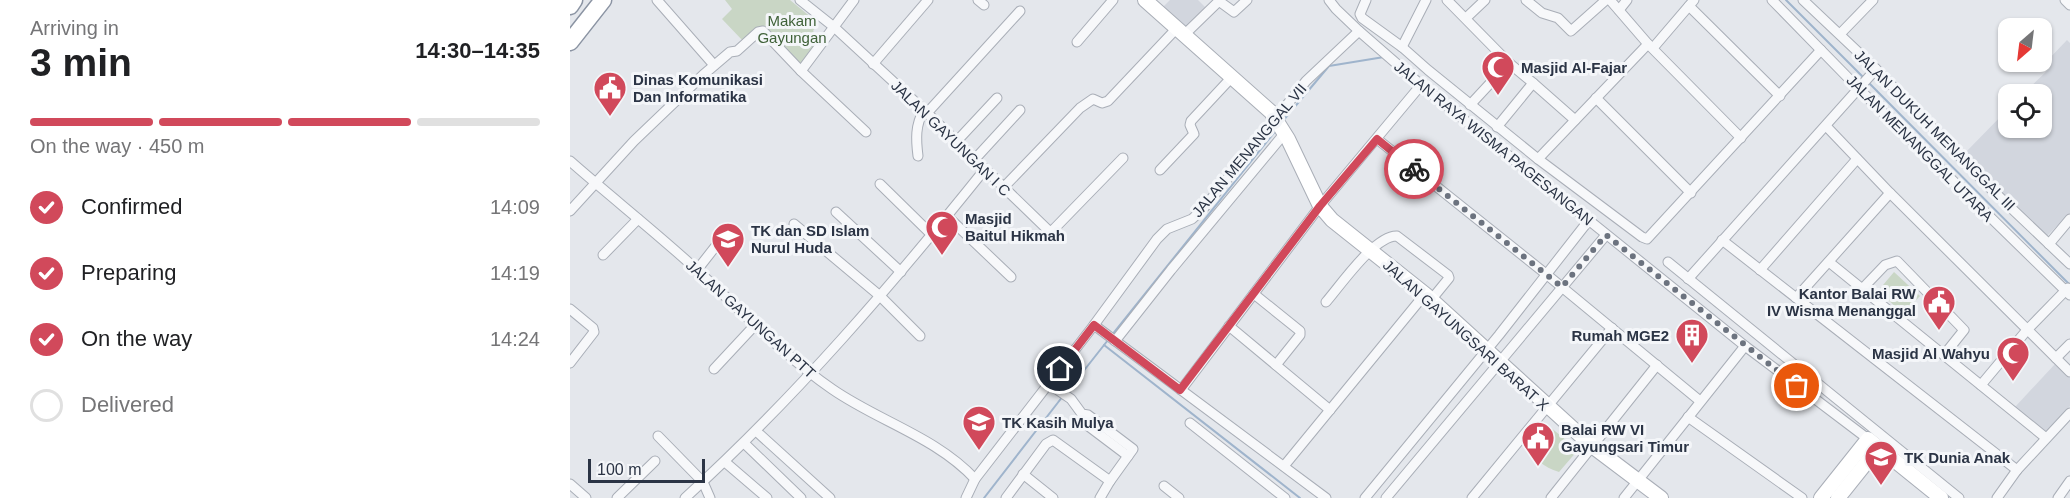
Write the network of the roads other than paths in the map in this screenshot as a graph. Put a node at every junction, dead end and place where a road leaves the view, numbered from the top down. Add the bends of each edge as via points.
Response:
1 (574, 0) edge
2 (603, 0) edge
3 (657, 0) edge
4 (800, 0) edge
5 (854, 0) edge
6 (927, 0) edge
7 (1113, 0) edge
8 (1145, 0) edge
9 (1329, 0) edge
10 (1366, 0) edge
11 (1426, 0) edge
12 (1447, 0) edge
13 (1485, 0) edge
14 (1526, 0) edge
15 (1608, 0) edge
16 (1627, 0) edge
17 (1772, 0) edge
18 (1803, 0) edge
19 (1873, 0) edge
20 (2065, 0) edge
21 (1243, 2) edge
22 (1691, 3) edge
23 (2070, 5) edge
24 (570, 6) edge
25 (1619, 10) junction
26 (1020, 11) dead end
27 (1466, 18) junction
28 (834, 27) junction
29 (1359, 31) junction
30 (1179, 32) junction
31 (1840, 34) junction
32 (570, 42) edge
33 (1077, 42) dead end
34 (1650, 46) junction
35 (1402, 47) junction
36 (1821, 50) junction
37 (1509, 63) junction
38 (873, 64) junction
39 (714, 65) junction
40 (1875, 70) junction
41 (801, 71) junction
42 (1232, 77) junction
43 (1533, 83) junction
44 (1421, 85) junction
45 (1861, 88) junction
46 (1780, 96) junction
47 (997, 98) dead end
48 (1596, 98) junction
49 (1470, 105) junction
50 (1020, 110) dead end
51 (925, 112) junction
52 (1575, 120) junction
53 (1279, 126) junction
54 (1826, 126) junction
55 (1497, 127) junction
56 (866, 132) dead end
57 (1741, 138) junction
58 (1377, 139) junction
59 (956, 142) junction
60 (918, 156) dead end
61 (1123, 158) dead end
62 (975, 159) junction
63 (1538, 159) junction
64 (1857, 159) junction
65 (570, 161) edge
66 (985, 169) junction
67 (1160, 170) dead end
68 (595, 183) junction
69 (880, 184) dead end
70 (1003, 188) junction
71 (1691, 193) junction
72 (1890, 193) junction
73 (1320, 206) junction
74 (570, 211) edge
75 (836, 212) dead end
76 (947, 216) junction
77 (638, 219) junction
78 (2070, 219) edge
79 (1589, 220) junction
80 (794, 224) dead end
81 (726, 232) dead end
82 (932, 235) junction
83 (1606, 235) junction
84 (1722, 240) junction
85 (2049, 244) junction
86 (1371, 250) junction
87 (603, 255) dead end
88 (1668, 262) dead end
89 (1829, 262) junction
90 (2068, 262) edge
91 (697, 270) junction
92 (1760, 270) junction
93 (901, 272) junction
94 (1546, 274) junction
95 (1011, 277) dead end
96 (1688, 279) junction
97 (1562, 287) junction
98 (1863, 288) junction
99 (2068, 290) edge
100 (1254, 294) junction
101 (880, 296) junction
102 (1428, 297) junction
103 (1796, 298) junction
104 (1326, 302) dead end
105 (570, 309) edge
106 (755, 325) junction
107 (1229, 326) junction
108 (1097, 328) junction
109 (1612, 328) junction
110 (2027, 330) junction
111 (921, 336) dead end
112 (1114, 340) junction
113 (2070, 344) edge
114 (1745, 346) junction
115 (1487, 350) junction
116 (1944, 355) junction
117 (2056, 358) junction
118 (1499, 362) junction
119 (570, 363) edge
120 (1276, 365) junction
121 (1657, 365) junction
122 (714, 369) dead end
123 (2070, 372) edge
124 (812, 374) junction
125 (1981, 385) junction
126 (1053, 386) junction
127 (1180, 390) junction
128 (1700, 401) junction
129 (1547, 406) junction
130 (1330, 410) junction
131 (2070, 412) edge
132 (1688, 417) junction
133 (1190, 423) dead end
134 (756, 431) junction
135 (658, 436) dead end
136 (2046, 438) junction
137 (744, 443) junction
138 (1873, 443) junction
139 (1593, 446) junction
140 (655, 460) dead end
141 (724, 462) junction
142 (1284, 466) junction
143 (2017, 470) junction
144 (1023, 474) junction
145 (975, 479) junction
146 (1637, 480) junction
147 (1110, 481) junction
148 (2070, 481) edge
149 (703, 482) junction
150 (570, 484) edge
151 (1164, 486) dead end
152 (1931, 495) edge
153 (586, 498) edge
154 (617, 498) edge
155 (685, 498) edge
156 (710, 498) edge
157 (767, 498) edge
158 (801, 498) edge
159 (830, 498) edge
160 (966, 498) edge
161 (1006, 498) edge
162 (1053, 498) edge
163 (1100, 498) edge
164 (1179, 498) edge
165 (1285, 498) edge
166 (1326, 498) edge
167 (1365, 498) edge
168 (1386, 498) edge
169 (1472, 498) edge
170 (1551, 498) edge
171 (1624, 498) edge
172 (1661, 498) edge
173 (1802, 498) edge
174 (1821, 498) edge
175 (1838, 498) edge
176 (1959, 498) edge
177 (1996, 498) edge
178 (2058, 498) edge

1 - 24 highway
2 - 32 highway
3 - 39 street
4 - 28 street, JALAN GAYUNGAN I C
5 - 28 street
6 - 38 street
7 - 33 street
8 - 30 street, JALAN GAYUNGSARI BARAT X
9 - 29 street, JALAN RAYA WISMA PAGESANGAN
10 - 35 street via 1360,15
11 - 35 street
12 - 27 street
13 - 27 street
14 - 15 street via 1542,13 1558,18 1571,31
15 - 25 street
16 - 25 street
17 - 36 street, JALAN MENANGGAL UTARA
18 - 31 street, JALAN DUKUH MENANGGAL III
19 - 31 street
20 - 23 street
21 - 30 street via 1233,12 1219,1
22 - 34 street
22 - 46 street
25 - 34 street
26 - 51 street
27 - 37 street
28 - 38 street, JALAN GAYUNGAN I C
28 - 41 street
29 - 44 street, JALAN RAYA WISMA PAGESANGAN
29 - 53 street, JALAN MENANGGAL VII via 1306,81
30 - 42 street, JALAN GAYUNGSARI BARAT X
30 - 70 street via 1108,101 1094,99 1080,108
31 - 40 street, JALAN DUKUH MENANGGAL III
34 - 48 street
34 - 57 street
35 - 49 street
36 - 45 street, JALAN MENANGGAL UTARA
36 - 46 street
37 - 43 street
37 - 49 street
38 - 51 street, JALAN GAYUNGAN I C
39 - 41 street via 761,30
39 - 68 street
40 - 45 street
40 - 85 street, JALAN DUKUH MENANGGAL III
41 - 56 street
42 - 53 street, JALAN GAYUNGSARI BARAT X via 1262,103
42 - 67 street via 1191,121 1194,134
43 - 52 street
43 - 55 street
44 - 58 street
44 - 79 street, JALAN RAYA WISMA PAGESANGAN
45 - 54 street
45 - 99 street, JALAN MENANGGAL UTARA
46 - 57 street
47 - 59 street
48 - 52 street
48 - 71 street
49 - 55 street
50 - 62 street
51 - 59 street, JALAN GAYUNGAN I C
51 - 60 street via 917,128
52 - 63 street
53 - 73 street, JALAN GAYUNGSARI BARAT X
53 - 108 street, JALAN MENANGGAL VII via 1203,209 1186,223 1161,234
53 - 112 street
54 - 64 street
54 - 84 street
55 - 63 street
57 - 71 street
58 - 73 street
58 - 94 street
59 - 62 street, JALAN GAYUNGAN I C
61 - 70 street, JALAN GAYUNGAN I C via 1050,231
62 - 66 street, JALAN GAYUNGAN I C
63 - 71 street via 1642,237 1650,238
64 - 72 street
64 - 92 street
65 - 68 street, JALAN GAYUNGAN PTT
66 - 70 street, JALAN GAYUNGAN I C
66 - 76 street
68 - 74 street
68 - 77 street, JALAN GAYUNGAN PTT
69 - 82 street
72 - 89 street
72 - 110 street
73 - 86 street, JALAN GAYUNGSARI BARAT X
73 - 100 street
75 - 93 street
76 - 82 street
76 - 95 street
77 - 87 street
77 - 91 street, JALAN GAYUNGAN PTT
78 - 85 street
79 - 83 street, JALAN RAYA WISMA PAGESANGAN
79 - 94 street
80 - 101 street
81 - 91 street
82 - 93 street
83 - 97 street
83 - 114 street, JALAN RAYA WISMA PAGESANGAN
84 - 92 street
84 - 96 street
85 - 90 street, JALAN DUKUH MENANGGAL III
86 - 102 street, JALAN GAYUNGSARI BARAT X
86 - 102 street via 1385,238 1396,236 1448,275 1449,279
86 - 104 street
88 - 96 street
89 - 98 street
89 - 103 street
91 - 106 street, JALAN GAYUNGAN PTT
92 - 103 street
93 - 101 street
94 - 97 street
94 - 115 street
96 - 176 street
97 - 109 street
97 - 118 street
98 - 116 street
98 - 116 street via 1885,265 1897,261 1964,330
99 - 110 street
100 - 107 street
100 - 120 street via 1300,331
101 - 111 street
101 - 124 street
102 - 115 street, JALAN GAYUNGSARI BARAT X
102 - 130 street
103 - 143 street
105 - 119 street via 594,332
106 - 122 street
106 - 124 street, JALAN GAYUNGAN PTT
107 - 120 street
107 - 127 street
108 - 112 street
108 - 126 street, JALAN MENANGGAL VII
109 - 121 street
109 - 129 street
110 - 117 street
110 - 125 street
112 - 127 street
113 - 117 street
114 - 128 street
114 - 138 street, JALAN RAYA WISMA PAGESANGAN
115 - 118 street, JALAN GAYUNGSARI BARAT X
115 - 167 street
116 - 125 street
117 - 123 street
118 - 129 street, JALAN GAYUNGSARI BARAT X
118 - 168 street
120 - 130 street
121 - 128 street
121 - 139 street
124 - 134 street
124 - 145 street, JALAN GAYUNGAN PTT via 833,390 927,442 962,465
125 - 136 street
126 - 145 street, JALAN MENANGGAL VII
126 - 147 street via 1071,399 1082,414 1133,449
127 - 142 street
128 - 132 street
129 - 139 street, JALAN GAYUNGSARI BARAT X
129 - 169 street
130 - 142 street
131 - 136 street
132 - 146 street
132 - 173 street
133 - 165 street
134 - 137 street
134 - 159 street
135 - 149 street
136 - 143 street
137 - 141 street
137 - 158 street
138 - 152 street, JALAN RAYA WISMA PAGESANGAN
138 - 174 street
138 - 175 street
139 - 146 street, JALAN GAYUNGSARI BARAT X
139 - 170 street
140 - 154 street
141 - 149 street
141 - 157 street
142 - 166 street
143 - 177 street
144 - 147 street via 1053,440
144 - 161 street
144 - 162 street
145 - 160 street, JALAN MENANGGAL VII
146 - 171 street
146 - 172 street, JALAN GAYUNGSARI BARAT X
147 - 163 street
148 - 178 street
149 - 155 street
149 - 156 street
150 - 153 street
151 - 164 street

